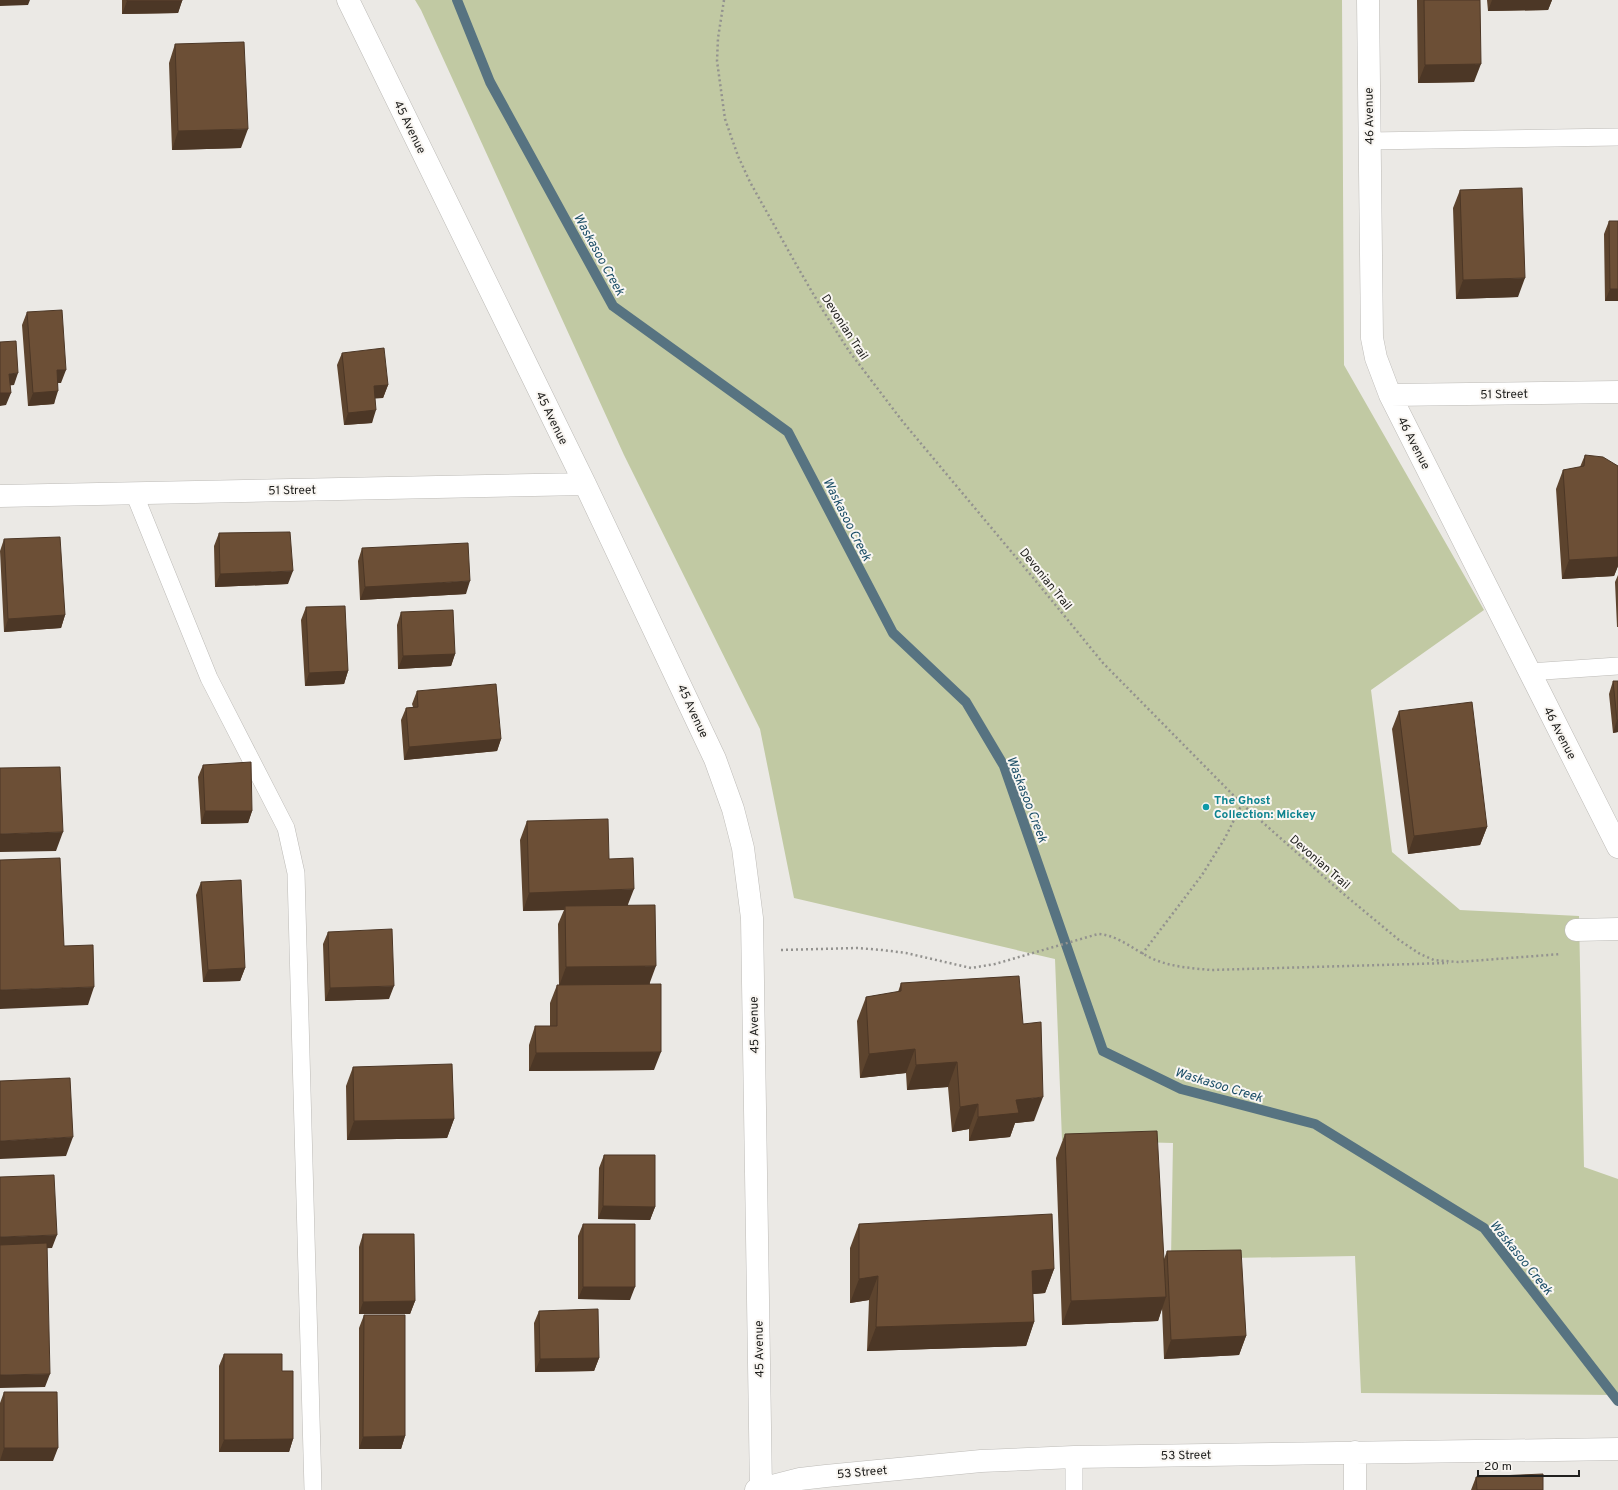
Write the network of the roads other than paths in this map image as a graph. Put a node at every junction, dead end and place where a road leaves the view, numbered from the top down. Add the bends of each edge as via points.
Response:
1 (348, 0) edge
2 (1368, 0) edge
3 (1618, 137) edge
4 (1369, 141) junction
5 (1618, 392) edge
6 (1390, 395) junction
7 (585, 484) junction
8 (134, 493) junction
9 (0, 496) edge
10 (1618, 666) edge
11 (1529, 672) junction
12 (1618, 847) edge
13 (1618, 929) edge
14 (1576, 930) dead end
15 (1618, 1449) edge
16 (1354, 1452) junction
17 (1074, 1457) junction
18 (313, 1490) edge
19 (759, 1490) edge
20 (1074, 1490) edge
21 (1355, 1490) edge

1 - 7 street, 45 Avenue
2 - 4 street, 46 Avenue
3 - 4 lane
4 - 6 street, 46 Avenue via 1372,338 1376,358
5 - 6 street, 51 Street
6 - 11 street, 46 Avenue
7 - 8 street, 51 Street
7 - 19 street, 45 Avenue via 718,766 743,848 752,918 753,951
8 - 9 street, 51 Street
8 - 18 lane via 209,678 286,828 296,873
10 - 11 lane
11 - 12 street, 46 Avenue
13 - 14 street
15 - 16 street, 53 Street
16 - 17 street, 53 Street
16 - 21 street
17 - 19 street, 53 Street via 981,1461 826,1476 800,1479
17 - 20 lane

